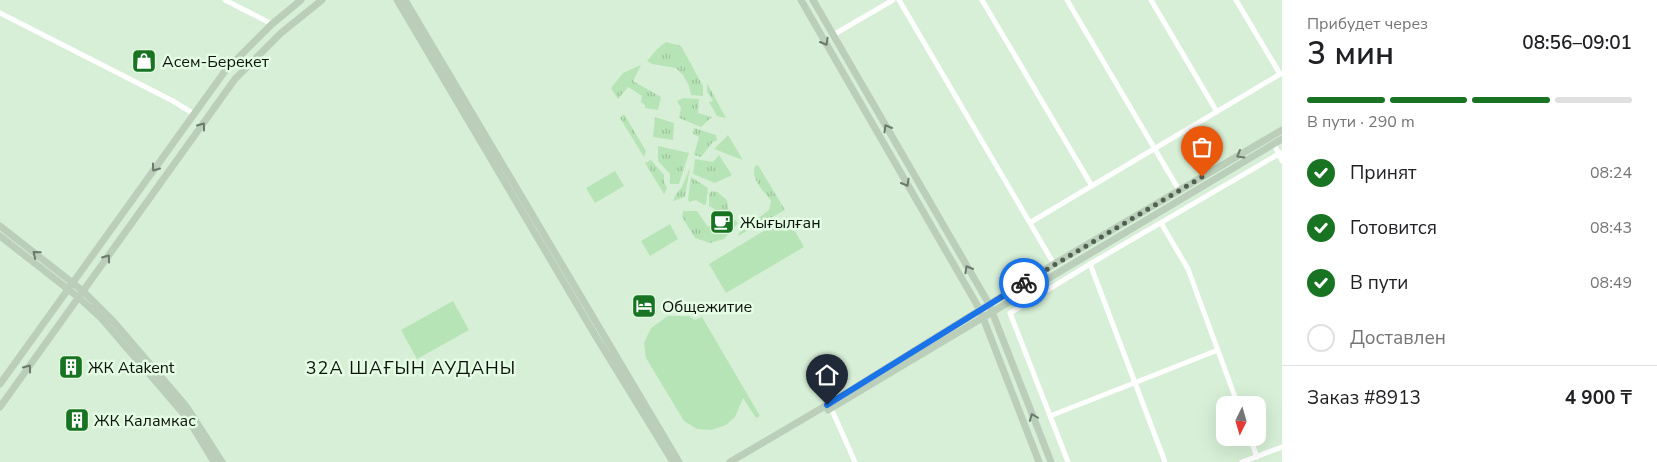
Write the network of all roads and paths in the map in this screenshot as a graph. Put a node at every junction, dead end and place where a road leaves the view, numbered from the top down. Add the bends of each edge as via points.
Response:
1 (225, 0) edge
2 (301, 0) edge
3 (322, 0) edge
4 (397, 0) edge
5 (405, 0) edge
6 (801, 0) edge
7 (813, 0) edge
8 (893, 0) edge
9 (898, 0) edge
10 (982, 0) edge
11 (1067, 0) edge
12 (1151, 0) edge
13 (1236, 0) edge
14 (0, 13) edge
15 (272, 24) junction
16 (281, 33) junction
17 (833, 35) junction
18 (1281, 73) edge
19 (1217, 112) junction
20 (194, 114) junction
21 (1282, 130) edge
22 (1282, 139) edge
23 (1274, 144) junction
24 (1154, 149) junction
25 (1281, 153) edge
26 (1282, 160) edge
27 (1092, 186) junction
28 (1179, 190) junction
29 (1030, 222) junction
30 (1161, 223) junction
31 (0, 226) edge
32 (0, 236) edge
33 (1054, 264) junction
34 (1090, 264) junction
35 (70, 286) junction
36 (1024, 293) junction
37 (81, 294) junction
38 (1029, 301) junction
39 (990, 308) junction
40 (982, 313) junction
41 (1218, 350) junction
42 (1136, 382) junction
43 (0, 384) edge
44 (1235, 396) edge
45 (0, 408) edge
46 (831, 408) junction
47 (1050, 416) junction
48 (1253, 446) edge
49 (1282, 447) edge
50 (1257, 456) junction
51 (214, 462) edge
52 (222, 462) edge
53 (673, 462) edge
54 (679, 462) edge
55 (730, 462) edge
56 (739, 462) edge
57 (855, 462) edge
58 (1039, 462) edge
59 (1051, 462) edge
60 (1068, 462) edge
61 (1165, 462) edge
62 (1242, 462) edge

1 - 15 street
2 - 15 main road
3 - 16 main road
4 - 53 main road
5 - 54 main road
6 -> 40 main road
7 - 17 main road
8 - 17 street
9 - 29 street
10 - 27 street
11 - 24 street
12 - 19 street
13 - 18 street
14 - 20 street
15 - 16 main road
15 - 20 main road via 225,71
37 -> 16 main road via 235,79
39 -> 17 main road
18 - 19 street
19 - 24 street
20 -> 35 main road
21 -> 28 main road
22 - 23 main road
23 - 25 street
23 - 36 main road
24 - 27 street
24 - 28 street
25 - 26 street
25 - 30 street
27 - 29 street
28 - 33 main road
29 - 33 street
30 - 34 street
30 - 41 street via 1188,269
35 -> 31 main road
32 - 35 main road
33 - 39 main road
34 - 38 street
34 - 42 street
35 - 37 main road
35 - 43 main road
36 - 38 street
36 - 39 main road
45 -> 37 main road
37 - 51 main road via 188,419
37 - 52 main road via 112,321 186,406
38 - 47 street via 1010,313
39 - 40 main road
59 -> 39 main road
40 - 46 main road
40 - 55 main road
40 - 58 main road
41 - 42 street
41 - 44 street
42 - 47 street
42 - 61 street
46 - 56 main road
46 - 57 street
47 - 60 street
48 - 50 street
49 - 50 street
50 - 62 street

